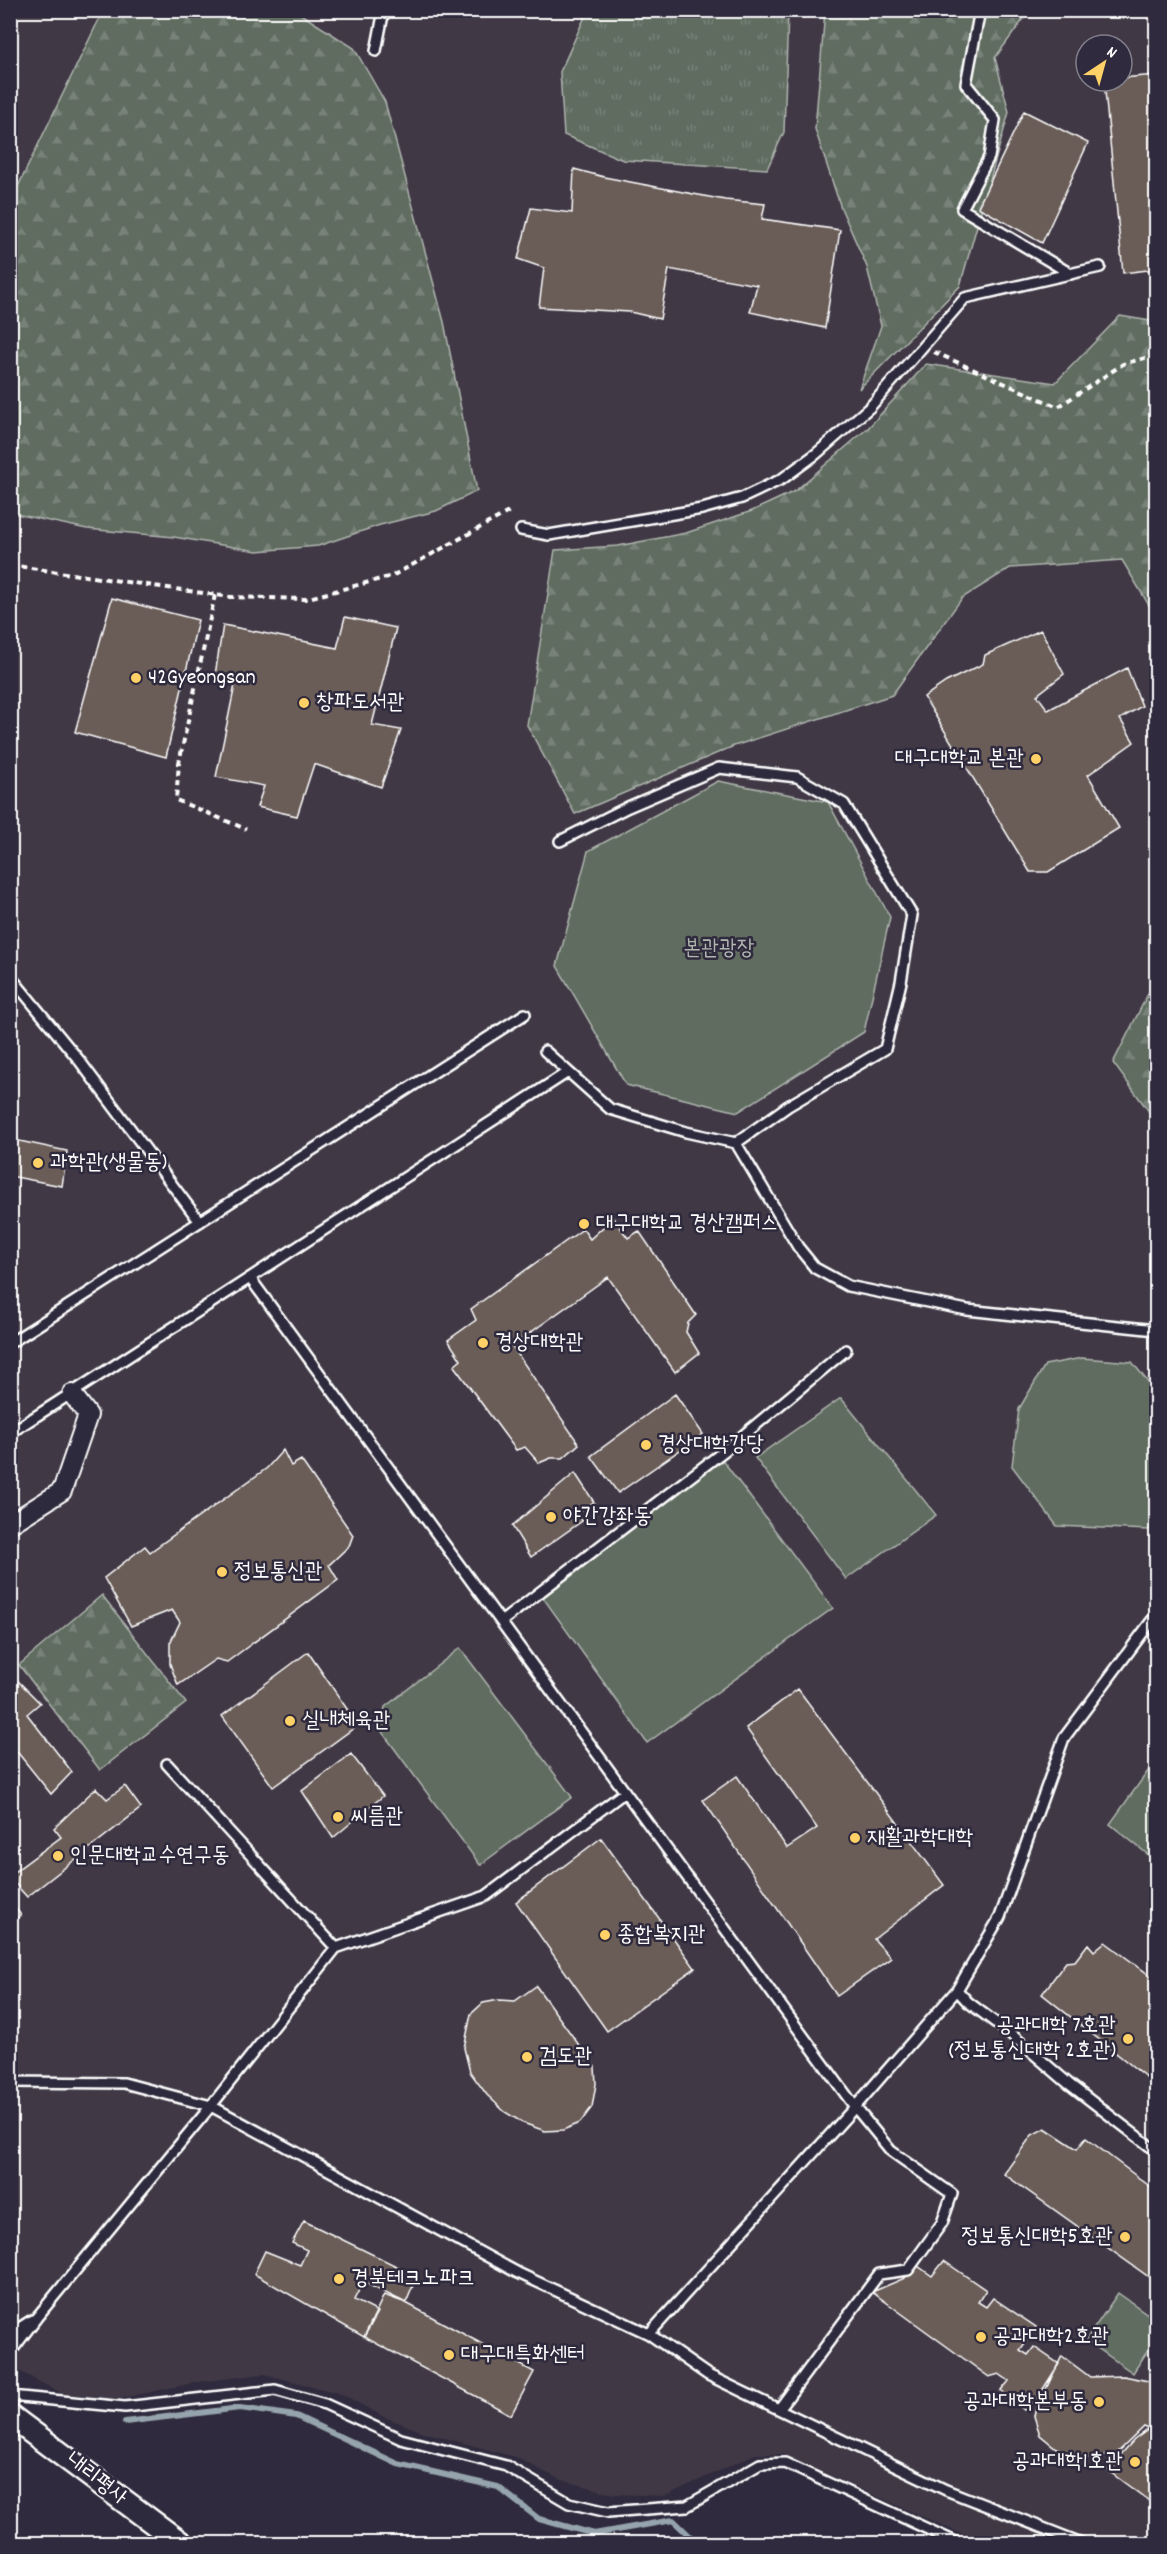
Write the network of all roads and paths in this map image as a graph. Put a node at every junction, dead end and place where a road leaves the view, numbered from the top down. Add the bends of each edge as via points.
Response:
1 (384, 10) edge
2 (980, 10) edge
3 (376, 51) dead end
4 (1100, 267) dead end
5 (1071, 274) junction
6 (922, 347) junction
7 (1156, 355) edge
8 (512, 510) dead end
9 (521, 530) dead end
10 (10, 565) edge
11 (215, 595) junction
12 (246, 829) dead end
13 (561, 841) dead end
14 (10, 976) edge
15 (525, 1014) dead end
16 (544, 1052) dead end
17 (568, 1072) junction
18 (736, 1143) junction
19 (200, 1222) junction
20 (250, 1278) junction
21 (1156, 1330) edge
22 (10, 1343) edge
23 (846, 1350) dead end
24 (72, 1394) junction
25 (10, 1433) edge
26 (10, 1524) edge
27 (1156, 1615) edge
28 (501, 1622) junction
29 (167, 1764) dead end
30 (625, 1792) junction
31 (336, 1948) junction
32 (957, 1990) junction
33 (10, 2082) edge
34 (211, 2106) junction
35 (855, 2107) junction
36 (1156, 2151) edge
37 (37, 2317) junction
38 (10, 2334) edge
39 (649, 2334) junction
40 (10, 2353) edge
41 (10, 2396) edge
42 (779, 2409) junction
43 (10, 2416) edge
44 (182, 2544) edge
45 (960, 2544) edge
46 (1084, 2544) edge

1 - 3 lane
2 - 5 lane via 966,84 995,120 990,157 962,209
4 - 5 lane
5 - 6 lane via 965,298
6 - 7 path via 1058,407 1123,364
6 - 9 lane via 870,407 816,454 782,478 742,498 702,509 549,534
8 - 11 path via 392,576 305,599
10 - 11 path
11 - 12 path via 179,763 176,800
13 - 18 lane via 719,768 797,777 844,804 912,915 885,1048 788,1106
14 - 19 lane via 79,1060
15 - 19 lane
16 - 17 lane
17 - 18 lane via 610,1109
17 - 20 lane
18 - 21 lane via 798,1247 815,1268 848,1286 967,1310
19 - 22 lane
20 - 24 lane
20 - 28 lane
23 - 28 lane via 728,1448
24 - 25 lane
24 - 26 street via 88,1415 62,1491
27 - 32 lane via 1064,1738 1000,1917
28 - 30 lane
29 - 31 lane
30 - 31 lane via 486,1896
30 - 35 lane
31 - 34 lane
32 - 35 lane
32 - 36 lane via 1069,2085
33 - 34 lane via 124,2083
34 - 37 lane
34 - 39 lane via 518,2273
35 - 39 lane
35 - 42 lane via 891,2151 952,2194 942,2223 908,2270 879,2274
37 - 38 lane
37 - 40 lane
39 - 42 lane via 708,2375
41 - 45 lane via 125,2407 275,2390 325,2404 401,2439 506,2466 569,2503 608,2512 687,2506 760,2464 784,2463
42 - 46 lane via 946,2490
43 - 44 street, 내리평사

